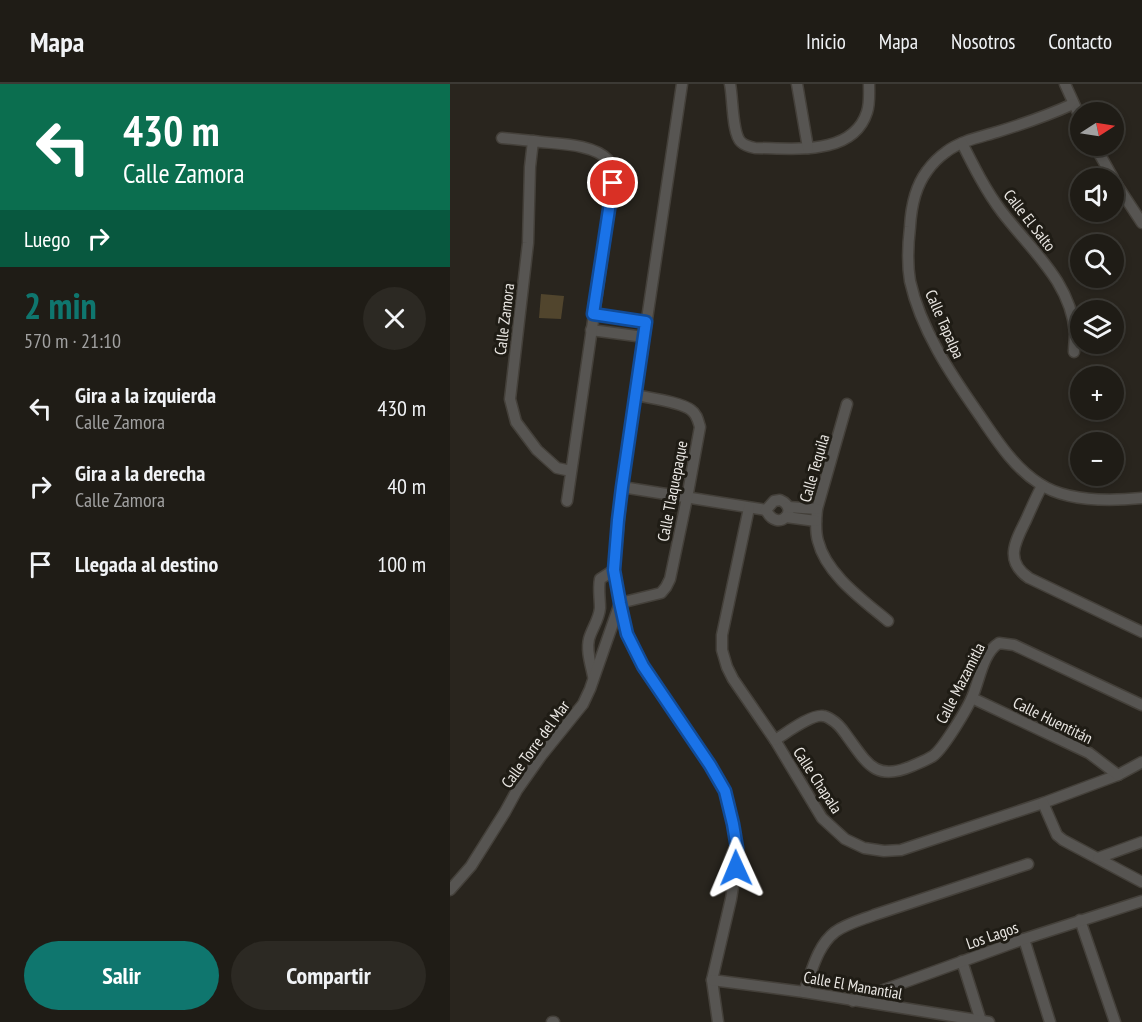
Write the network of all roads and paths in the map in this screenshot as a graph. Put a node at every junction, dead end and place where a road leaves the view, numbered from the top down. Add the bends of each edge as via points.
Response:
1 (682, 84) edge
2 (729, 84) edge
3 (797, 84) edge
4 (869, 84) edge
5 (1065, 84) edge
6 (1072, 102) edge
7 (1070, 105) edge
8 (502, 138) dead end
9 (533, 141) junction
10 (962, 143) junction
11 (808, 148) junction
12 (1124, 196) edge
13 (1142, 223) edge
14 (1070, 306) edge
15 (593, 314) junction
16 (646, 322) junction
17 (591, 330) junction
18 (644, 337) junction
19 (636, 395) junction
20 (847, 404) dead end
21 (572, 471) junction
22 (1042, 486) junction
23 (622, 487) junction
24 (687, 498) junction
25 (1142, 498) edge
26 (567, 501) dead end
27 (749, 508) junction
28 (817, 509) junction
29 (766, 510) junction
30 (787, 512) junction
31 (816, 521) junction
32 (614, 570) junction
33 (620, 603) junction
34 (888, 621) dead end
35 (1142, 632) edge
36 (594, 680) junction
37 (972, 698) junction
38 (1142, 705) edge
39 (775, 740) junction
40 (1142, 762) edge
41 (1118, 776) junction
42 (1043, 802) junction
43 (1142, 843) edge
44 (1098, 858) junction
45 (1028, 864) dead end
46 (1142, 882) edge
47 (450, 890) edge
48 (1141, 905) edge
49 (1080, 920) junction
50 (1024, 939) junction
51 (962, 961) junction
52 (712, 980) junction
53 (804, 992) junction
54 (853, 1000) junction
55 (941, 1018) edge
56 (985, 1021) edge
57 (718, 1022) edge
58 (1050, 1022) edge
59 (1115, 1022) edge

1 - 16 street
2 - 11 street via 735,128 741,142 755,148
3 - 11 street
4 - 11 street via 867,114 860,126 840,142
5 - 6 street
7 - 10 street, Calle Tapalpa
8 - 9 street
9 - 15 street via 590,149 608,160 613,171
9 - 21 street, Calle Zamora via 528,243 510,399 516,422 537,450 557,468
10 - 14 street, Calle El Salto via 1002,211 1042,258
10 - 22 street, Calle Tapalpa via 936,161 916,192 907,248 910,280 919,311 951,375 1003,449
12 - 13 street
15 - 16 street
15 - 17 street
16 - 18 street
17 - 18 street
17 - 21 street
18 - 19 street
19 - 23 street
19 - 24 street, Calle Tlaquepaque via 682,406 698,418 700,427
20 - 28 street, Calle Tequila
21 - 26 street
22 - 25 street, Calle Tapalpa via 1068,496 1100,500
22 - 35 street via 1015,542 1016,565 1029,578
23 - 24 street
23 - 32 street
24 - 27 street
24 - 33 street, Calle Tlaquepaque via 666,587 653,596
27 - 29 street
27 - 39 street, Calle Chapala via 722,650 733,680
28 - 30 street
28 - 31 street, Calle Tequila
29 - 30 street via 778,520
29 - 30 street via 780,500 785,502
30 - 31 street
31 - 34 street, Calle Tequila via 818,541 828,563 849,588
32 - 33 street
32 - 36 street via 600,579 600,609 588,640
33 - 36 street, Calle Torre del Mar
33 - 52 street via 627,634 643,666 710,765 729,805 737,848 736,868
36 - 47 street, Calle Torre del Mar via 583,704 541,756 471,866
37 - 38 street, Calle Mazamitla via 986,659 999,643 1014,645
37 - 39 street, Calle Mazamitla via 934,756 897,770 874,770 838,723 823,716 814,717
37 - 41 street, Calle Huentitán via 1089,753
39 - 42 street, Calle Chapala via 822,818 845,839 864,848 901,850
40 - 41 street, Calle Chapala
41 - 42 street, Calle Chapala
42 - 44 street via 1057,835
43 - 44 street
44 - 46 street
45 - 53 street via 836,931 820,949
48 - 49 street, Los Lagos
49 - 50 street, Los Lagos
49 - 59 street
50 - 51 street, Los Lagos
50 - 58 street
51 - 54 street, Los Lagos
51 - 56 street
52 - 53 street, Calle El Manantial
52 - 57 street
53 - 54 street, Calle El Manantial
54 - 55 street, Calle El Manantial
55 - 56 street, Calle El Manantial

